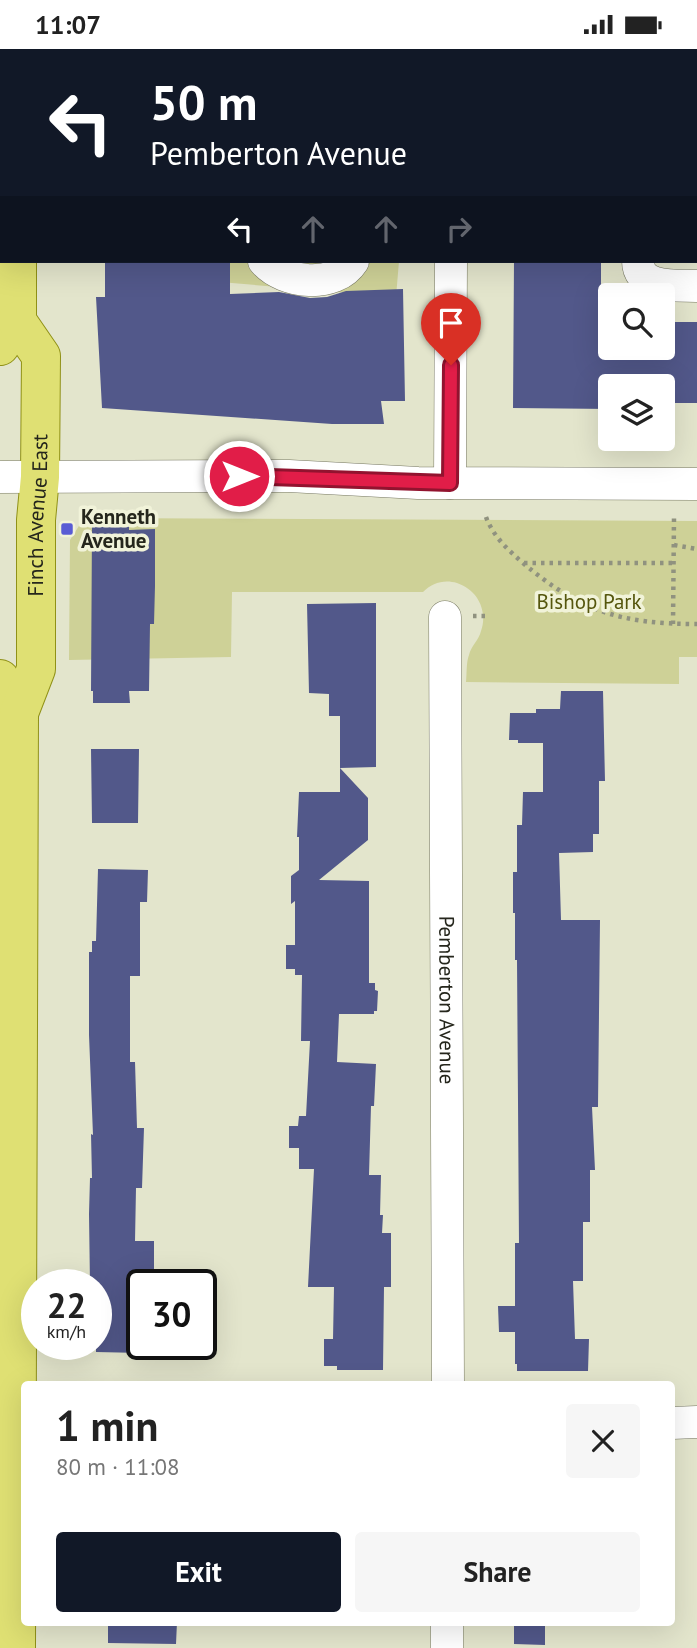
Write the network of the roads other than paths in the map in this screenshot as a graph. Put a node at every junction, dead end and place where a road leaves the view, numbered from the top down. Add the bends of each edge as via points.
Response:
1 (17, 263) edge
2 (266, 263) edge
3 (352, 263) edge
4 (451, 263) edge
5 (638, 263) edge
6 (697, 286) edge
7 (8, 334) edge
8 (0, 477) edge
9 (40, 477) junction
10 (450, 483) junction
11 (697, 484) edge
12 (445, 617) dead end
13 (0, 679) edge
14 (19, 713) junction
15 (448, 1381) edge
16 (14, 1417) edge
17 (675, 1423) edge
18 (697, 1423) edge
19 (21, 1531) edge
20 (447, 1626) edge
21 (16, 1648) edge
22 (447, 1648) edge

1 - 7 main road, Finch Avenue East
2 - 3 street via 290,277 320,279 336,276
4 - 10 street
5 - 6 street via 646,279 657,284
7 - 9 main road, Finch Avenue East via 41,356
8 - 9 street
9 - 10 street via 289,476
9 - 14 main road, Finch Avenue East via 36,669
10 - 11 street
12 - 15 street, Pemberton Avenue
13 - 14 main road, Finch Avenue East
14 - 16 main road, Finch Avenue East
16 - 19 main road, Finch Avenue East
17 - 18 street
19 - 21 main road, Finch Avenue East
20 - 22 street

